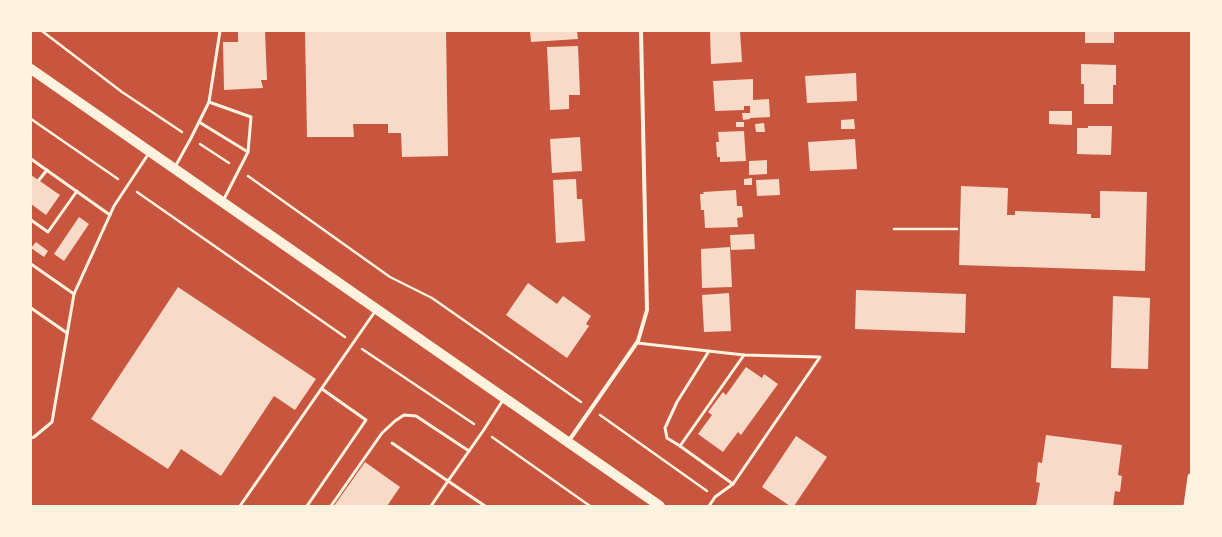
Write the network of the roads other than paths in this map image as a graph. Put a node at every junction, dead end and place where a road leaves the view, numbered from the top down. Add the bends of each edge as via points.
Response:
1 (220, 31) edge
2 (642, 31) edge
3 (31, 70) edge
4 (209, 102) junction
5 (199, 122) junction
6 (149, 152) junction
7 (248, 152) junction
8 (31, 159) edge
9 (173, 169) junction
10 (46, 170) junction
11 (39, 180) dead end
12 (76, 191) junction
13 (222, 202) junction
14 (110, 215) junction
15 (31, 220) edge
16 (31, 264) edge
17 (74, 294) junction
18 (31, 308) edge
19 (376, 309) junction
20 (67, 333) junction
21 (637, 343) junction
22 (709, 351) junction
23 (744, 355) junction
24 (322, 389) junction
25 (504, 398) junction
26 (31, 438) edge
27 (568, 442) junction
28 (392, 443) dead end
29 (680, 446) junction
30 (469, 451) junction
31 (1191, 477) edge
32 (448, 481) junction
33 (733, 484) junction
34 (240, 506) edge
35 (307, 506) edge
36 (331, 506) edge
37 (431, 506) edge
38 (485, 506) edge
39 (660, 506) edge
40 (709, 506) edge
41 (1187, 506) edge

1 - 4 lane
2 - 21 street via 647,310
3 - 6 main road
4 - 5 lane
4 - 7 lane via 251,117
5 - 7 lane
5 - 9 lane
6 - 9 main road
6 - 14 lane
7 - 13 lane
8 - 10 lane
9 - 13 main road
10 - 11 lane
10 - 12 lane
12 - 14 lane
12 - 15 lane via 48,232
13 - 19 main road
14 - 17 lane
16 - 17 lane
17 - 20 lane
18 - 20 lane
19 - 24 lane
19 - 25 main road
20 - 26 lane via 52,422
21 - 22 lane
21 - 27 street
22 - 23 lane
22 - 29 lane via 677,402 665,428 667,438
23 - 29 lane
23 - 33 lane via 820,357
24 - 34 lane
24 - 35 lane via 366,420
25 - 27 main road
25 - 30 lane
27 - 39 main road
28 - 32 lane
29 - 33 lane
30 - 32 lane
30 - 36 lane via 416,416 404,415 382,434
31 - 41 street
32 - 37 lane
32 - 38 lane
33 - 40 lane via 715,497

